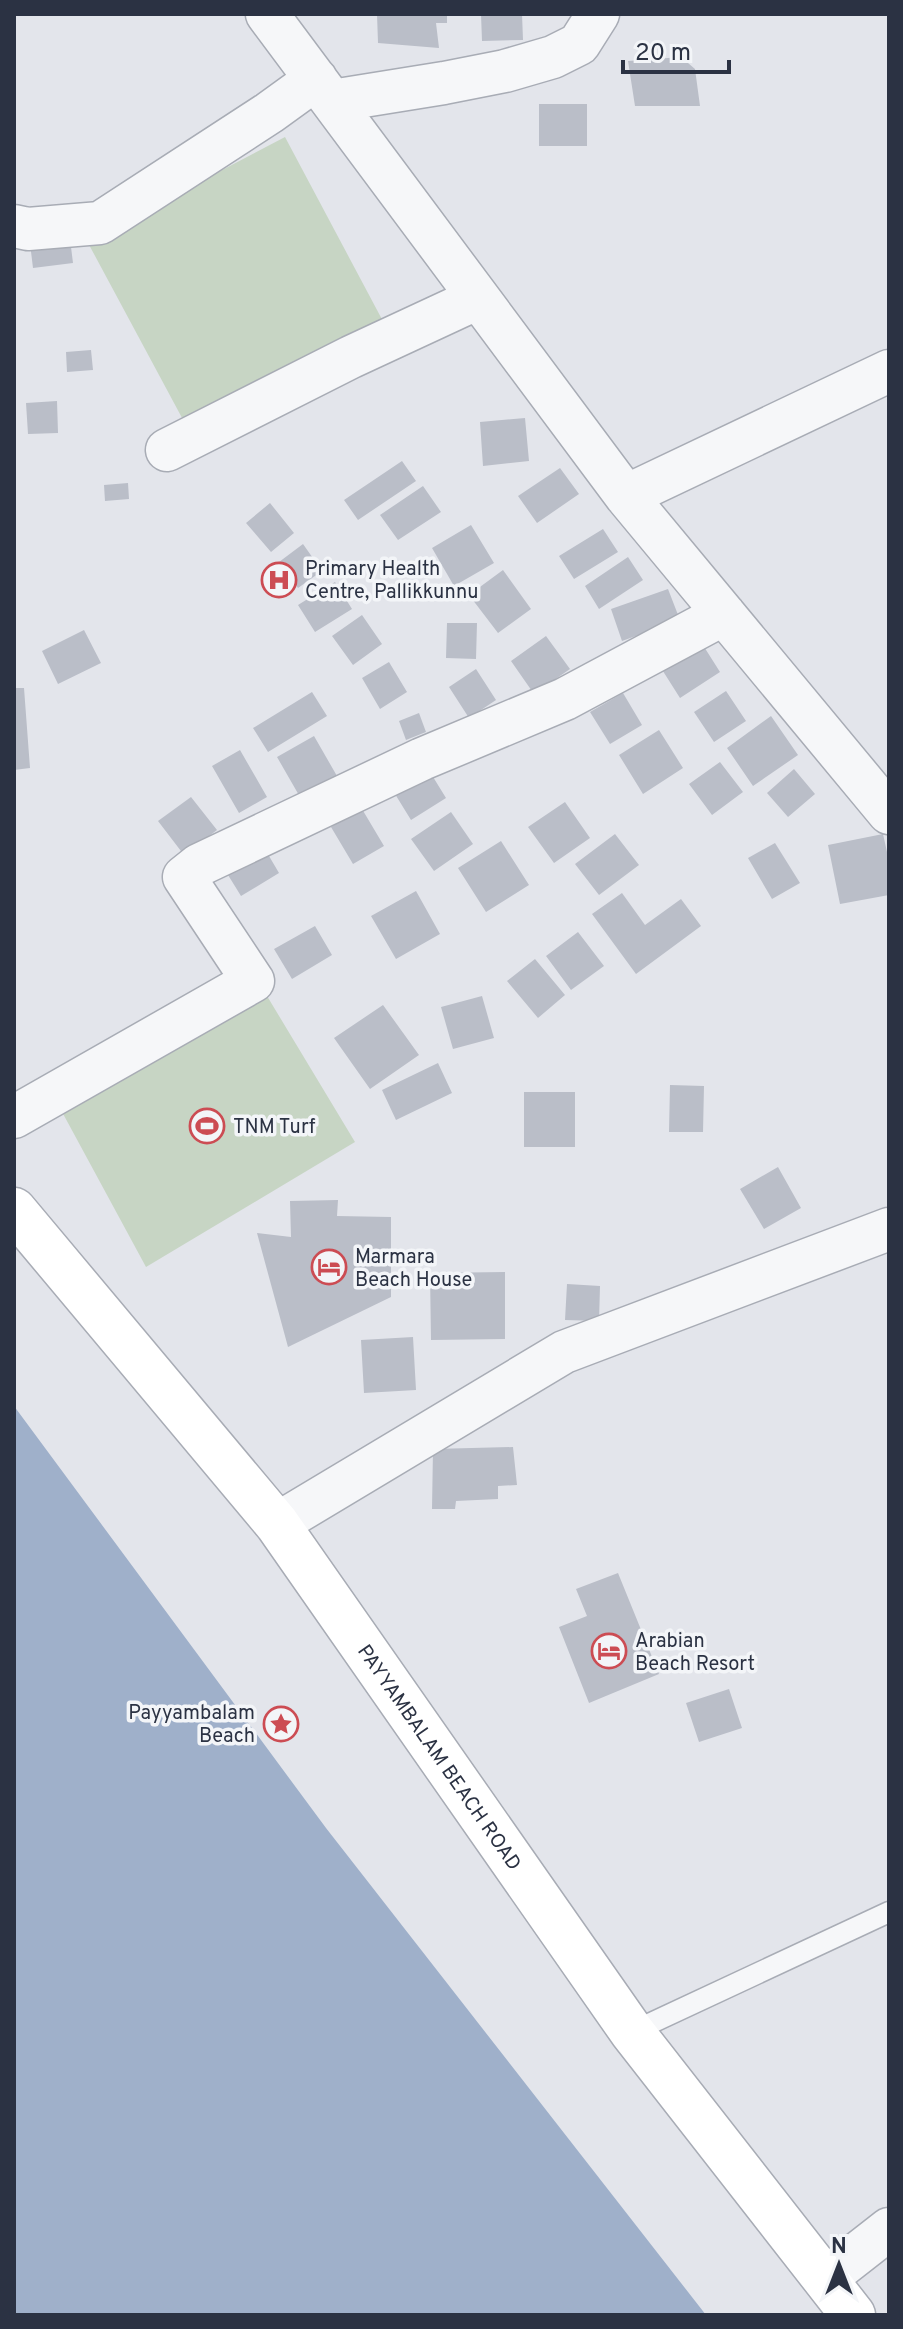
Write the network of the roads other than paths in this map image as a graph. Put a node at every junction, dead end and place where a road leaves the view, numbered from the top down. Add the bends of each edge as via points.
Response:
1 (267, 14) edge
2 (598, 14) edge
3 (324, 90) junction
4 (14, 226) edge
5 (478, 298) junction
6 (889, 371) edge
7 (167, 450) dead end
8 (626, 496) junction
9 (724, 614) junction
10 (889, 813) edge
11 (14, 1117) edge
12 (14, 1210) edge
13 (889, 1229) edge
14 (277, 1524) junction
15 (889, 1912) edge
16 (632, 2032) junction
17 (889, 2229) edge
18 (825, 2279) junction
19 (853, 2315) edge

1 - 3 street
2 - 3 street via 579,44 553,57 459,80
3 - 4 street via 269,113 100,223
3 - 5 street
5 - 7 street
5 - 8 street
6 - 8 street
8 - 9 street
9 - 10 street
9 - 11 street via 565,699 422,759 199,865 184,877 253,981
12 - 14 main road, PAYYAMBALAM BEACH ROAD
13 - 14 street via 564,1352
14 - 16 main road, PAYYAMBALAM BEACH ROAD
15 - 16 lane
16 - 18 main road, PAYYAMBALAM BEACH ROAD
17 - 18 street
18 - 19 main road, PAYYAMBALAM BEACH ROAD

